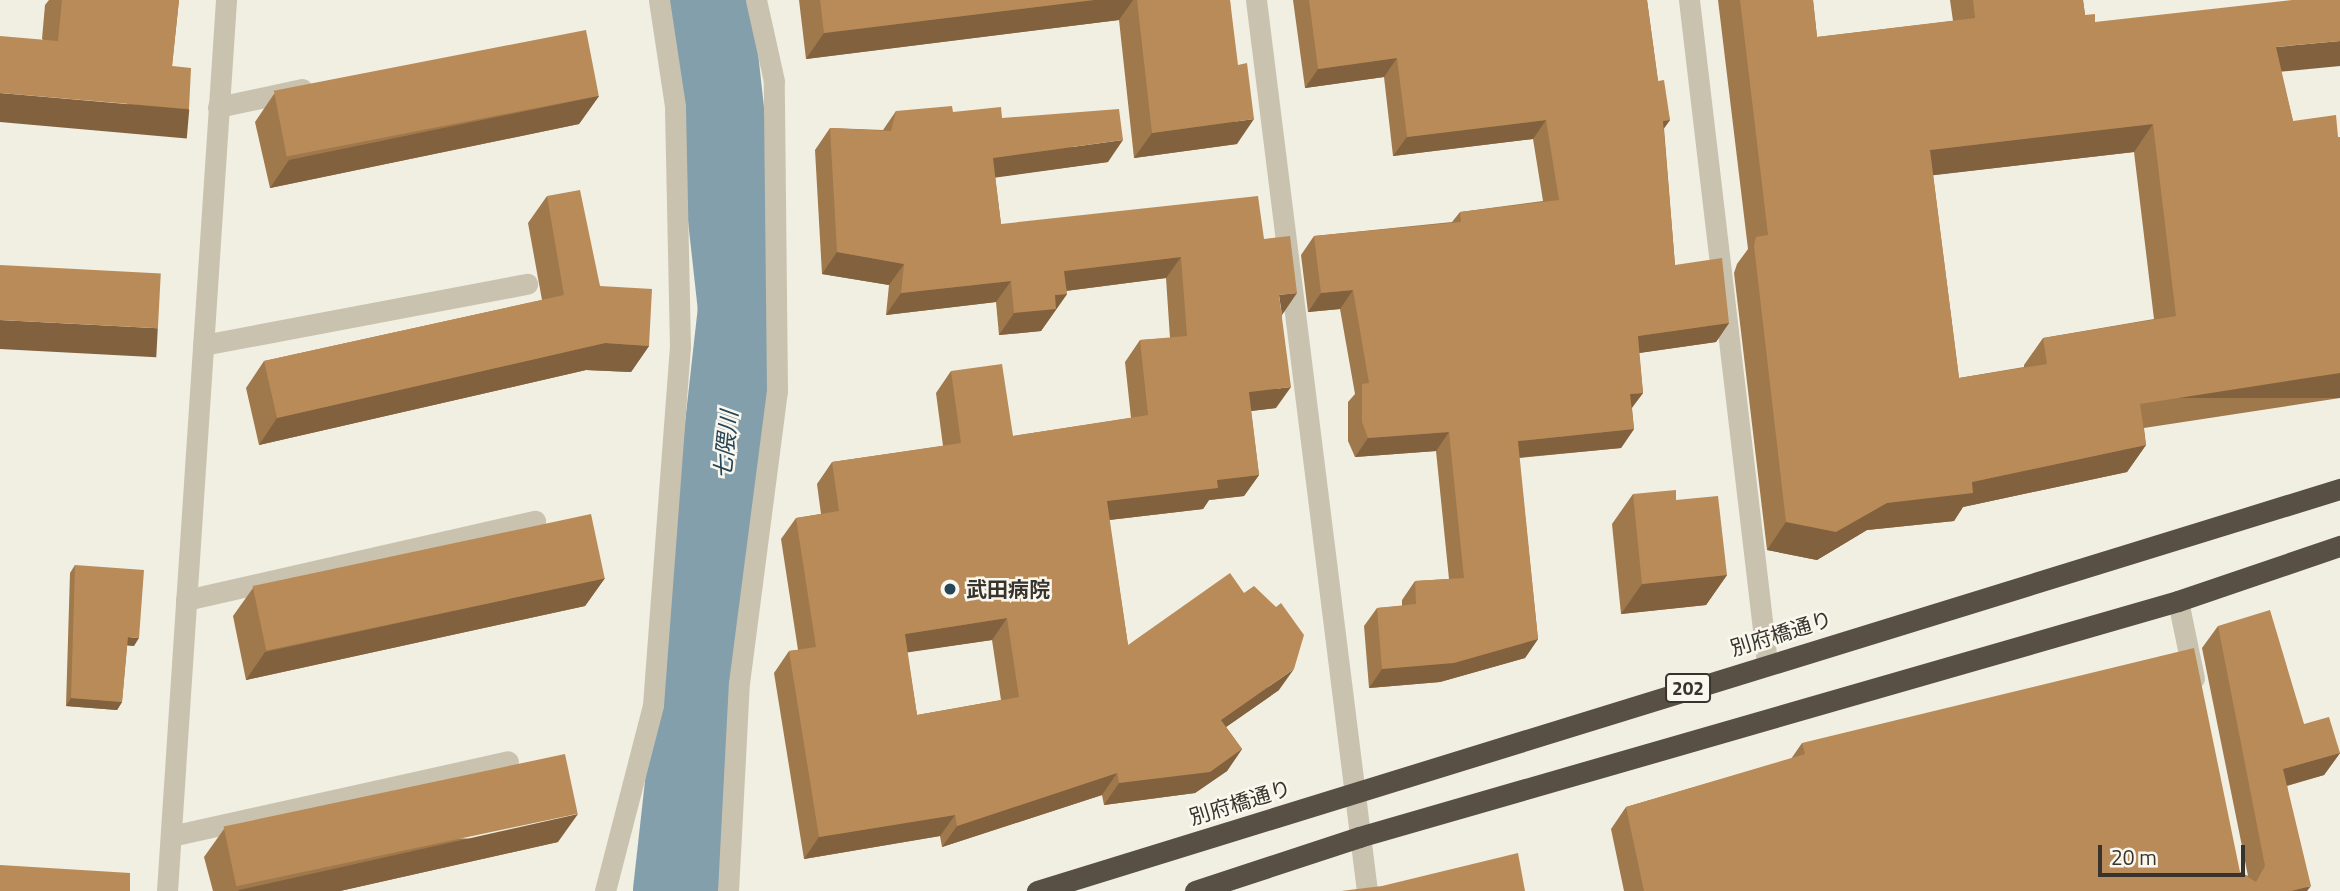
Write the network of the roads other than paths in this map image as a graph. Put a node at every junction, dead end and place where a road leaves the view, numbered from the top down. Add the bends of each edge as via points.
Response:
1 (226, 0) edge
2 (659, 0) edge
3 (756, 0) edge
4 (1256, 0) edge
5 (1689, 0) edge
6 (324, 85) edge
7 (219, 107) junction
8 (527, 284) dead end
9 (203, 345) junction
10 (2340, 489) edge
11 (535, 520) dead end
12 (2340, 547) edge
13 (186, 600) junction
14 (2178, 601) junction
15 (1767, 663) junction
16 (2200, 706) edge
17 (508, 761) dead end
18 (1351, 793) junction
19 (171, 836) junction
20 (1359, 837) junction
21 (167, 891) edge
22 (604, 891) edge
23 (728, 891) edge
24 (1037, 891) edge
25 (1195, 891) edge
26 (1367, 891) edge

1 - 7 street
2 - 22 street via 675,106 680,347 653,705
3 - 23 street via 774,81 777,391 739,683
4 - 18 street
5 - 15 street
6 - 7 street
7 - 9 street
8 - 9 street
9 - 13 street
10 - 15 highway, 別府橋通り / 202
11 - 13 street
12 - 14 highway, 202
13 - 19 street
14 - 16 street
14 - 20 highway, 202
15 - 18 highway, 別府橋通り / 202
17 - 19 street
18 - 20 street
18 - 24 highway, 別府橋通り / 202
19 - 21 street
20 - 25 highway, 202
20 - 26 street

